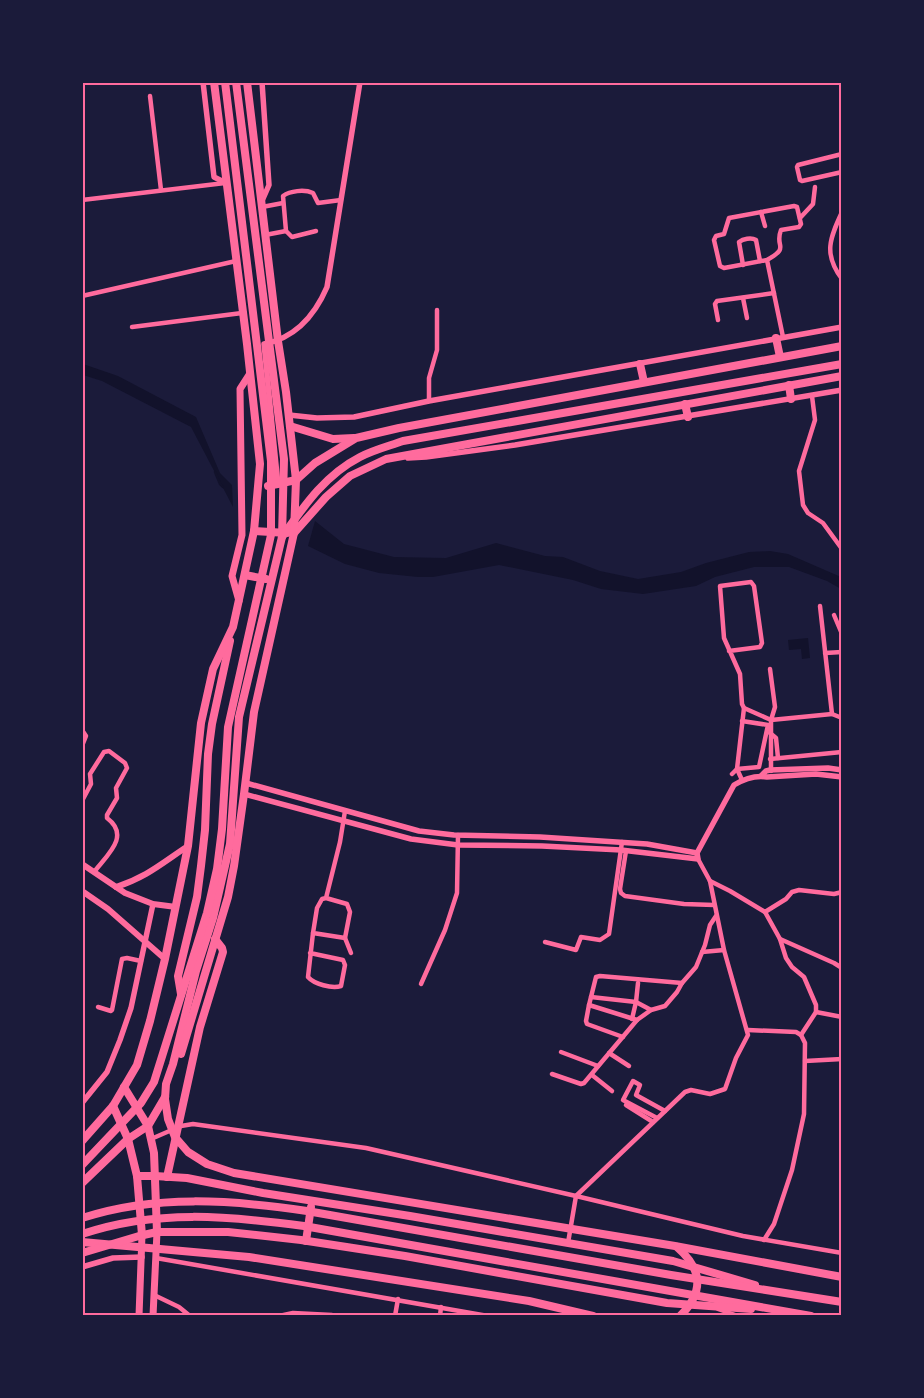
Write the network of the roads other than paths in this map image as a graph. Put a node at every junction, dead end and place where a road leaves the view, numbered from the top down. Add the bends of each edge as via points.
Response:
1 (203, 82) edge
2 (214, 82) edge
3 (225, 82) edge
4 (236, 82) edge
5 (248, 82) edge
6 (262, 82) edge
7 (360, 82) edge
8 (150, 96) dead end
9 (842, 154) edge
10 (842, 172) edge
11 (226, 183) junction
12 (815, 187) dead end
13 (161, 190) junction
14 (82, 200) edge
15 (341, 200) junction
16 (283, 203) junction
17 (262, 204) junction
18 (761, 212) junction
19 (842, 212) edge
20 (800, 218) junction
21 (765, 226) dead end
22 (286, 231) junction
23 (316, 231) dead end
24 (265, 235) junction
25 (767, 260) junction
26 (236, 261) junction
27 (760, 261) junction
28 (743, 264) junction
29 (842, 279) edge
30 (774, 293) junction
31 (82, 296) edge
32 (743, 298) junction
33 (437, 310) dead end
34 (242, 313) junction
35 (746, 318) dead end
36 (718, 320) dead end
37 (842, 327) edge
38 (132, 328) dead end
39 (779, 338) junction
40 (278, 341) junction
41 (842, 346) edge
42 (780, 357) junction
43 (640, 364) junction
44 (842, 364) edge
45 (249, 375) junction
46 (842, 376) edge
47 (644, 382) junction
48 (789, 385) junction
49 (842, 390) edge
50 (812, 396) junction
51 (791, 399) junction
52 (429, 401) junction
53 (685, 404) junction
54 (289, 415) junction
55 (688, 416) junction
56 (290, 426) junction
57 (356, 438) junction
58 (386, 459) junction
59 (296, 480) junction
60 (278, 485) junction
61 (258, 486) junction
62 (254, 531) junction
63 (294, 533) junction
64 (282, 537) junction
65 (842, 549) edge
66 (245, 575) junction
67 (283, 582) junction
68 (239, 602) junction
69 (820, 606) dead end
70 (834, 616) dead end
71 (233, 627) junction
72 (842, 634) edge
73 (729, 651) junction
74 (842, 652) edge
75 (825, 653) junction
76 (770, 669) dead end
77 (744, 708) junction
78 (832, 714) junction
79 (841, 718) edge
80 (771, 720) junction
81 (742, 721) junction
82 (82, 730) edge
83 (770, 733) junction
84 (82, 746) edge
85 (842, 752) edge
86 (762, 753) junction
87 (770, 756) junction
88 (778, 758) junction
89 (737, 769) junction
90 (770, 770) junction
91 (842, 770) edge
92 (815, 771) junction
93 (732, 774) dead end
94 (760, 776) junction
95 (771, 777) junction
96 (842, 777) edge
97 (742, 780) junction
98 (246, 783) junction
99 (244, 794) junction
100 (82, 801) edge
101 (345, 811) junction
102 (343, 821) junction
103 (424, 832) junction
104 (458, 835) junction
105 (422, 841) junction
106 (622, 842) junction
107 (458, 845) junction
108 (188, 846) junction
109 (624, 850) junction
110 (697, 856) junction
111 (82, 864) edge
112 (94, 872) junction
113 (710, 881) junction
114 (116, 887) junction
115 (82, 891) edge
116 (842, 892) edge
117 (326, 898) junction
118 (153, 904) junction
119 (714, 905) junction
120 (176, 908) junction
121 (764, 912) junction
122 (716, 916) junction
123 (313, 933) junction
124 (345, 938) junction
125 (780, 939) junction
126 (215, 940) junction
127 (545, 942) dead end
128 (145, 944) junction
129 (724, 950) junction
130 (702, 952) junction
131 (310, 953) junction
132 (352, 953) dead end
133 (165, 959) junction
134 (141, 961) junction
135 (842, 968) edge
136 (638, 983) dead end
137 (682, 983) junction
138 (420, 984) dead end
139 (182, 995) junction
140 (591, 997) junction
141 (636, 1002) junction
142 (590, 1005) junction
143 (98, 1007) dead end
144 (651, 1010) junction
145 (816, 1012) junction
146 (842, 1016) edge
147 (635, 1019) junction
148 (748, 1030) junction
149 (801, 1035) junction
150 (623, 1036) junction
151 (561, 1052) dead end
152 (609, 1053) junction
153 (842, 1059) edge
154 (805, 1061) junction
155 (598, 1066) junction
156 (630, 1066) dead end
157 (552, 1074) dead end
158 (592, 1075) junction
159 (124, 1087) junction
160 (612, 1091) dead end
161 (82, 1103) edge
162 (626, 1105) dead end
163 (113, 1106) junction
164 (656, 1106) junction
165 (665, 1111) junction
166 (649, 1114) junction
167 (655, 1120) junction
168 (148, 1126) junction
169 (178, 1128) junction
170 (151, 1138) junction
171 (128, 1139) junction
172 (82, 1141) edge
173 (82, 1165) edge
174 (137, 1176) junction
175 (155, 1176) junction
176 (167, 1176) junction
177 (82, 1183) edge
178 (576, 1196) junction
179 (312, 1200) junction
180 (82, 1218) edge
181 (157, 1232) junction
182 (82, 1234) edge
183 (142, 1235) junction
184 (764, 1240) junction
185 (306, 1241) junction
186 (82, 1242) edge
187 (568, 1243) junction
188 (675, 1246) junction
189 (82, 1253) edge
190 (842, 1253) edge
191 (142, 1257) junction
192 (156, 1258) junction
193 (82, 1266) edge
194 (842, 1277) edge
195 (154, 1295) junction
196 (791, 1295) junction
197 (398, 1299) junction
198 (842, 1302) edge
199 (710, 1306) junction
200 (441, 1307) junction
201 (788, 1312) junction
202 (332, 1315) edge
203 (138, 1316) edge
204 (153, 1316) edge
205 (190, 1316) edge
206 (278, 1316) edge
207 (396, 1316) edge
208 (440, 1316) edge
209 (488, 1316) edge
210 (593, 1316) edge
211 (680, 1316) edge
212 (738, 1316) edge
213 (811, 1316) edge

1 - 11 street via 214,177
2 - 11 highway
3 - 139 highway via 271,461 271,535 228,727 217,869
4 - 64 highway via 284,459
5 - 17 highway
6 - 17 street via 269,185
7 - 15 street
8 - 13 street
9 - 10 street via 797,167 802,182
11 - 13 street
11 - 26 highway
12 - 20 street via 813,204
13 - 14 street
15 - 16 street via 318,203 313,193 304,190 286,194
15 - 40 street via 327,287 321,301 305,322
16 - 17 street
16 - 22 street
17 - 24 highway
18 - 20 street via 794,206
18 - 21 street
18 - 28 street via 729,218 724,234 714,240 720,266
19 - 29 street via 830,247 833,268
20 - 25 street via 799,227 781,230 779,253
22 - 23 street via 292,237
22 - 24 street
24 - 40 highway
25 - 27 street
25 - 30 street
26 - 31 street
26 - 34 highway
27 - 28 street
27 - 28 street via 756,240 741,240
30 - 32 street
30 - 39 street
32 - 35 street
32 - 36 street via 717,301
33 - 52 street via 437,350 429,378
34 - 38 street
34 - 45 highway
37 - 39 street
39 - 42 highway
39 - 43 street
40 - 54 highway
40 - 60 street via 264,344
41 - 42 highway
42 - 47 highway
43 - 47 highway
43 - 52 street
44 - 64 highway via 403,441 362,456 335,473
45 - 61 highway via 260,464
45 - 68 main road via 240,389 242,535 232,576
46 - 48 highway
47 - 57 highway
48 - 51 highway
48 - 53 highway
49 - 50 street
50 - 51 street
50 - 65 street via 815,420 799,471 803,505 808,513 823,523
51 - 55 street
52 - 54 street via 354,417
53 - 55 highway
53 - 58 highway
54 - 56 highway
55 - 58 street via 509,446
56 - 57 highway via 333,439
56 - 59 highway
57 - 59 highway via 315,462
58 - 63 highway via 350,476
59 - 60 highway
59 - 63 highway
60 - 61 highway
61 - 62 highway
62 - 63 highway
62 - 66 highway
63 - 67 highway
64 - 188 highway via 239,716 227,861 166,1084 168,1120 175,1137 188,1152 207,1164 234,1173
66 - 67 highway
66 - 68 highway
67 - 98 highway via 254,712
68 - 71 highway
69 - 75 street
70 - 72 street
71 - 108 highway via 213,669 201,723
71 - 139 highway via 212,724 197,896 178,976
73 - 73 street via 724,638 720,586 751,582 762,643 760,647
73 - 77 street via 740,674
74 - 75 street
75 - 78 street
76 - 80 street via 775,707
77 - 80 street
77 - 81 street
78 - 79 street
78 - 80 street
80 - 83 street
81 - 86 street via 768,725
81 - 89 street
82 - 84 street via 86,736
83 - 87 street
83 - 88 street via 776,738
85 - 88 street
86 - 87 street
86 - 89 street via 759,767
87 - 88 street
87 - 90 street
89 - 93 street
89 - 97 street
90 - 92 street
90 - 94 street
90 - 95 street
91 - 92 street
92 - 95 street
92 - 96 street
94 - 95 street
94 - 97 street
97 - 110 street via 734,785
98 - 99 highway
98 - 101 street
99 - 102 street
99 - 126 highway via 228,897
100 - 112 street via 90,784 90,774 104,752 109,751 125,763 127,768 116,788 117,798 107,815 114,823 118,838
101 - 102 street
101 - 103 street
102 - 105 street
102 - 117 street
103 - 104 street
103 - 105 street
104 - 106 street
104 - 107 street
105 - 107 street
106 - 109 street
106 - 110 street
107 - 109 street
107 - 138 street via 457,893 445,930
108 - 114 main road via 148,874
108 - 120 highway
109 - 110 street
109 - 119 street via 620,889 625,896
109 - 127 street via 609,934 600,940 581,937 576,950
110 - 113 street
111 - 112 main road
112 - 114 main road
113 - 119 street
113 - 121 street
114 - 118 main road
115 - 128 main road via 108,909
116 - 121 street via 798,890
117 - 123 street via 317,908
117 - 124 street via 347,904 350,912
118 - 120 main road
118 - 128 street
119 - 122 street
120 - 133 highway
121 - 125 street
122 - 129 street
122 - 130 street
123 - 124 street
123 - 131 street
124 - 132 street
125 - 135 street
125 - 145 street via 786,958 804,977
126 - 168 highway via 174,1075
126 - 169 highway via 223,952 200,1027
128 - 133 main road
128 - 134 street
129 - 130 street
129 - 148 street
130 - 137 street via 696,967
131 - 131 street via 308,977 312,982 341,986 343,960
133 - 159 highway via 137,1065
134 - 143 street via 122,959 112,1010
134 - 161 street via 131,1008 107,1072
136 - 141 street
137 - 140 street via 600,976 596,977
137 - 144 street via 665,1006
139 - 173 highway via 148,1093
140 - 141 street
140 - 142 street
141 - 144 street
141 - 147 street
142 - 147 street
142 - 150 street via 587,1024
144 - 147 street
145 - 146 street
145 - 149 street
147 - 150 street
148 - 149 street via 796,1032
148 - 165 street via 724,1089 710,1094 691,1090
149 - 154 street via 805,1043
150 - 152 street
151 - 155 street
152 - 155 street
152 - 156 street
153 - 154 street
154 - 184 street via 804,1114 792,1170 774,1224
155 - 158 street
157 - 158 street via 581,1084
158 - 160 street
159 - 163 highway
159 - 168 highway
162 - 167 street
163 - 171 highway
163 - 172 highway
164 - 165 street
164 - 166 street
164 - 166 street via 636,1095 640,1085 633,1081 623,1100
165 - 167 street
166 - 167 street
167 - 178 street
168 - 170 highway
168 - 171 highway
169 - 170 street
169 - 176 highway
169 - 178 street via 199,1124 366,1148
170 - 175 highway
171 - 174 highway
171 - 177 highway
174 - 175 highway
174 - 183 highway
175 - 176 highway
175 - 181 highway
176 - 179 highway
178 - 184 street
178 - 187 street
179 - 185 highway
179 - 187 highway
180 - 196 highway via 130,1206 170,1202 259,1204
181 - 183 highway
181 - 185 highway via 228,1232
181 - 192 main road
182 - 201 highway via 160,1217 228,1218 304,1226
183 - 189 highway
183 - 191 main road
184 - 190 street
185 - 199 highway via 667,1304
186 - 210 highway via 249,1258 529,1301
187 - 196 highway via 673,1261
188 - 194 highway
188 - 211 highway via 692,1264 698,1286 695,1298
191 - 193 street via 112,1258
191 - 203 main road
192 - 195 main road
192 - 197 street
195 - 204 main road
195 - 205 street
196 - 198 highway
197 - 200 street
197 - 207 street
199 - 201 highway
199 - 212 street
200 - 208 street
200 - 209 street
201 - 213 highway
202 - 206 street via 293,1313

